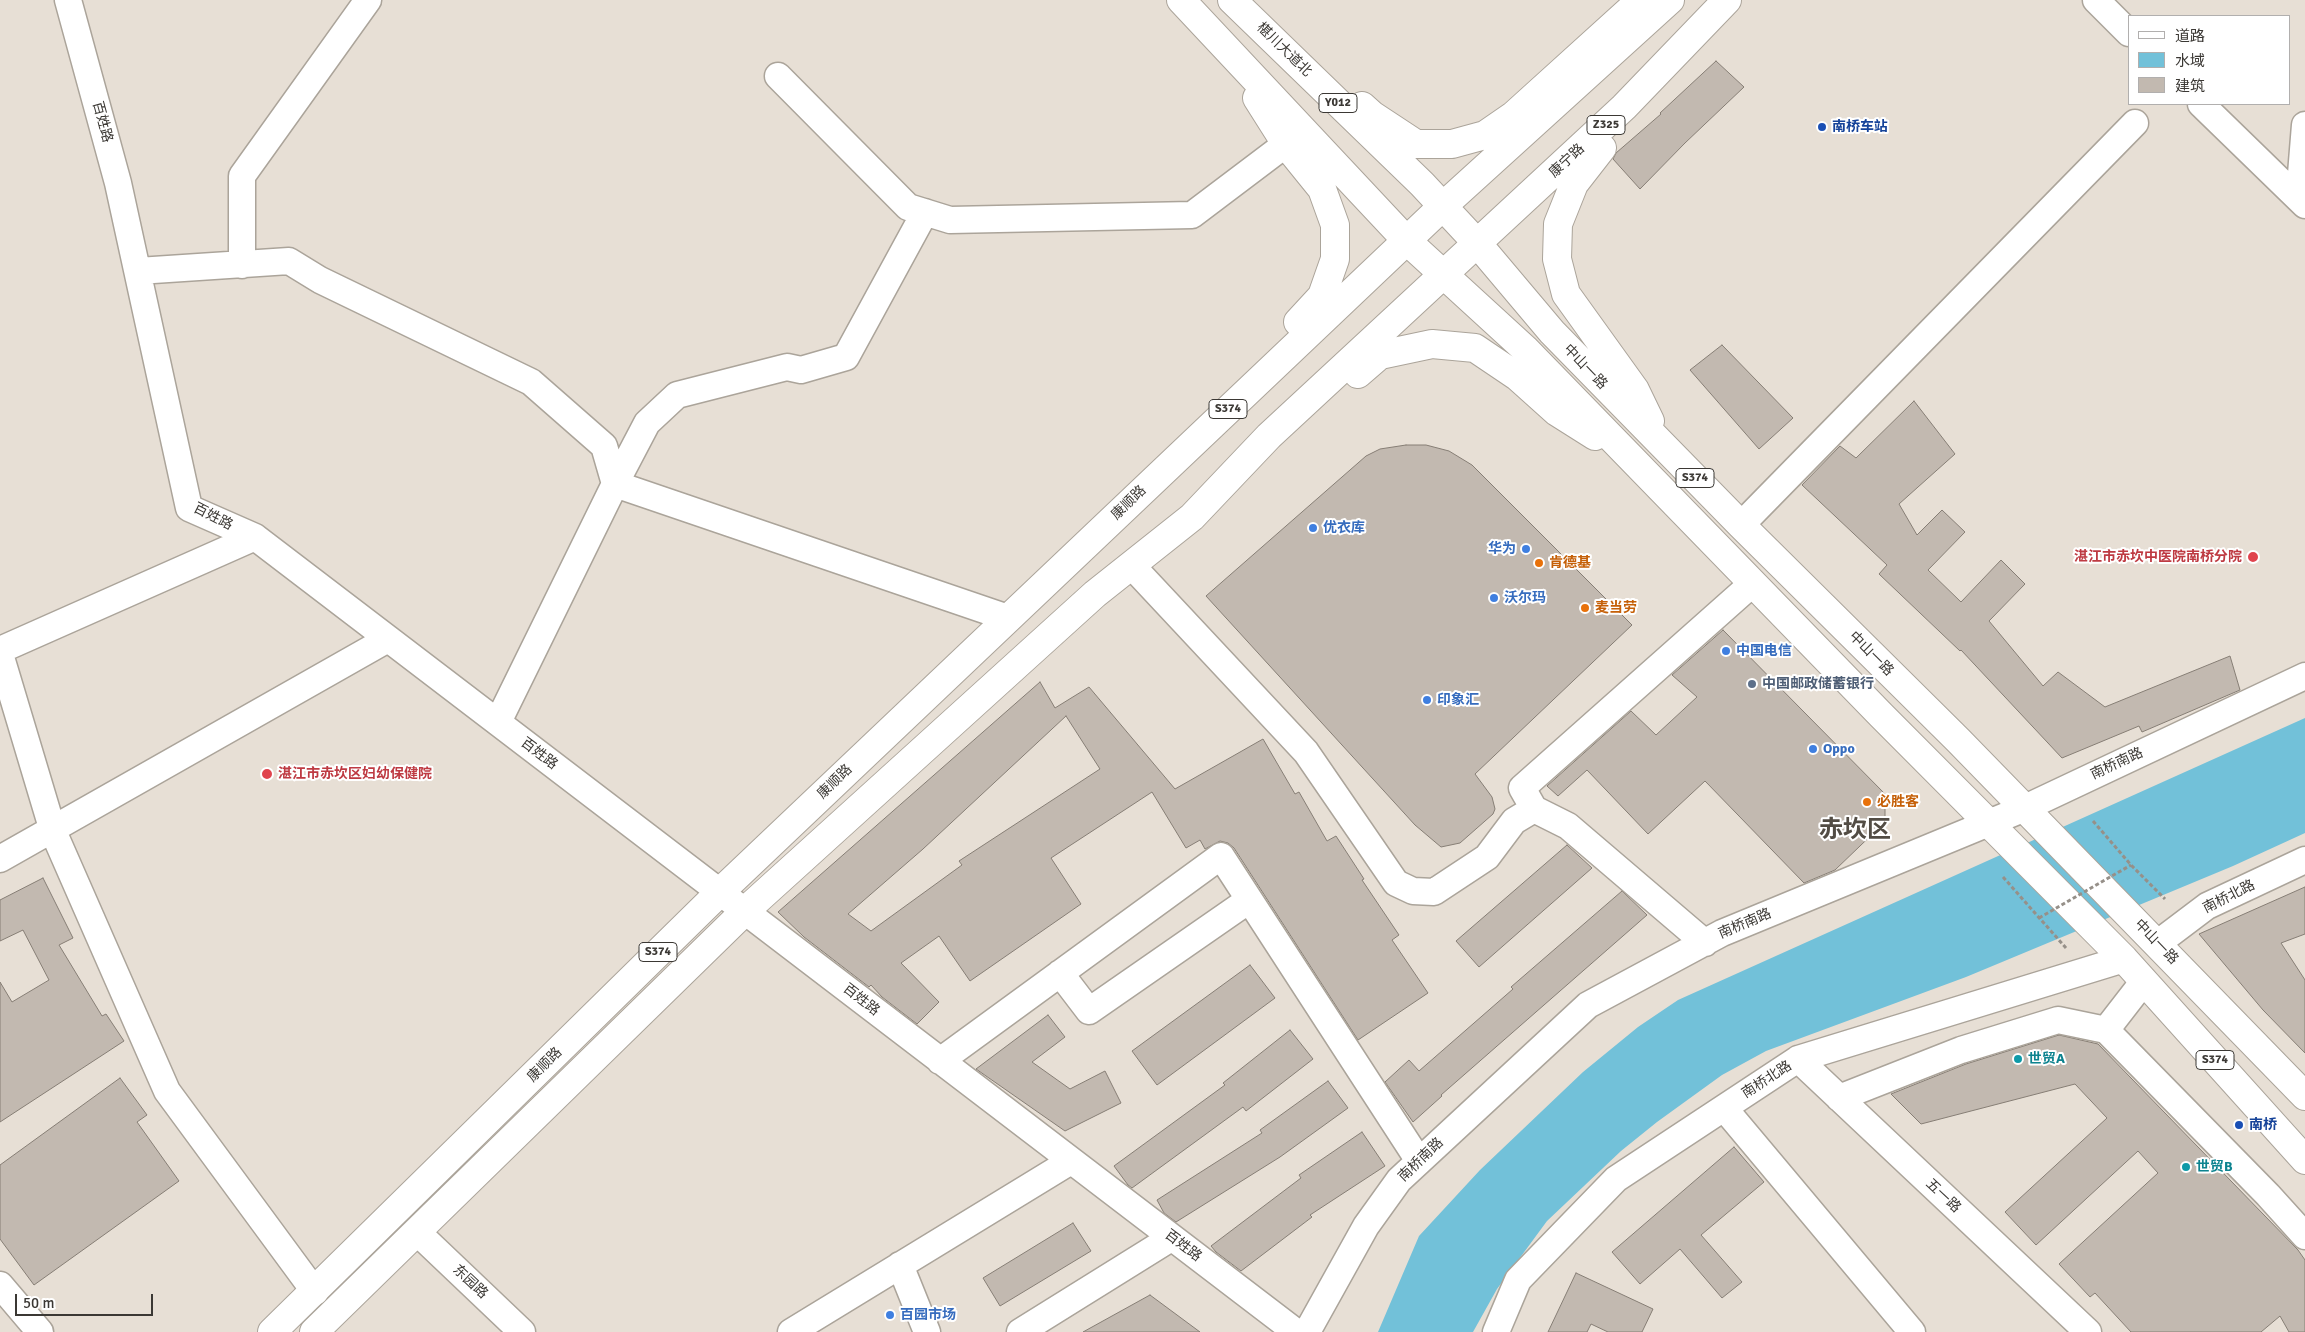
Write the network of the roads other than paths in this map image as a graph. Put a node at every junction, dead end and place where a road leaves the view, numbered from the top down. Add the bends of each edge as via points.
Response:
1 (68, 0) edge
2 (368, 0) edge
3 (1181, 0) edge
4 (1232, 0) edge
5 (1641, 0) edge
6 (1670, 0) edge
7 (1727, 0) edge
8 (1732, 0) edge
9 (2096, 0) edge
10 (2128, 32) edge
11 (1271, 38) junction
12 (1234, 57) junction
13 (778, 76) dead end
14 (2202, 105) edge
15 (2135, 123) dead end
16 (2305, 125) edge
17 (1286, 144) junction
18 (2302, 202) edge
19 (1443, 206) junction
20 (925, 212) junction
21 (1407, 241) junction
22 (1477, 243) junction
23 (242, 265) junction
24 (138, 271) junction
25 (1445, 275) junction
26 (1234, 403) junction
27 (1662, 445) junction
28 (1638, 465) junction
29 (615, 484) junction
30 (1192, 517) junction
31 (1741, 525) junction
32 (255, 537) junction
33 (1132, 566) junction
34 (1753, 583) junction
35 (1008, 618) junction
36 (388, 639) junction
37 (0, 652) edge
38 (2305, 676) edge
39 (498, 722) junction
40 (2025, 808) junction
41 (1534, 809) junction
42 (1988, 823) junction
43 (53, 831) junction
44 (0, 859) edge
45 (2305, 860) edge
46 (720, 892) junction
47 (1249, 900) junction
48 (745, 911) junction
49 (1705, 943) junction
50 (2158, 943) junction
51 (2124, 959) junction
52 (1060, 973) junction
53 (2144, 981) junction
54 (2106, 1030) junction
55 (1798, 1059) junction
56 (940, 1061) junction
57 (2305, 1096) edge
58 (1839, 1098) junction
59 (1724, 1108) junction
60 (2305, 1160) edge
61 (1071, 1161) junction
62 (1419, 1161) junction
63 (418, 1233) junction
64 (2305, 1236) edge
65 (1172, 1238) junction
66 (900, 1265) junction
67 (0, 1285) edge
68 (315, 1292) junction
69 (40, 1332) edge
70 (272, 1332) edge
71 (314, 1332) edge
72 (522, 1332) edge
73 (791, 1332) edge
74 (927, 1332) edge
75 (1020, 1332) edge
76 (1296, 1332) edge
77 (1307, 1332) edge
78 (1496, 1332) edge
79 (1912, 1332) edge
80 (2088, 1332) edge

1 - 24 street, 百姓路 via 118,183
2 - 23 street via 242,176
3 - 12 main road
4 - 11 main road, 椹川大道北 / Y012
5 - 11 main road via 1514,115 1484,136 1452,144 1416,144 1372,115 1326,72
6 - 19 main road
7 - 22 main road, 康宁路 / Z325 via 1624,108
8 - 27 main road via 1709,36 1608,140 1574,184 1558,224 1557,259 1566,294 1635,390
9 - 10 street
11 - 19 main road, 椹川大道北 / Y012
12 - 17 main road
12 - 21 main road
13 - 20 street via 908,207
14 - 18 street
15 - 31 street
16 - 18 street
17 - 20 street via 1192,215 950,220
17 - 26 main road via 1322,189 1335,225 1335,259 1322,296 1273,350
19 - 21 main road, S374
19 - 22 main road, 中山一路 / S374
20 - 29 street via 846,356 801,370 787,367 677,396 647,423
21 - 25 main road
21 - 26 main road, 康顺路 / S374
22 - 25 main road, 康宁路 / S374
22 - 27 main road, 中山一路 / S374 via 1552,332
23 - 24 street
23 - 29 street via 289,261 320,280 531,382 604,446
24 - 32 street, 百姓路 via 189,508
25 - 28 main road via 1526,349
25 - 30 main road, S374 via 1269,436
26 - 35 main road, 康顺路 / S374
27 - 31 main road, 中山一路 / S374
28 - 30 main road via 1558,412 1475,348 1432,344 1380,355
28 - 34 main road
29 - 35 street
29 - 39 street
30 - 33 main road, S374
31 - 40 main road, 中山一路 / S374
32 - 36 street, 百姓路
32 - 37 street
33 - 41 street via 1306,752 1396,883 1413,891 1434,892 1488,857 1514,821
33 - 48 main road, S374 via 1088,601
34 - 41 street via 1522,788
34 - 42 main road
35 - 46 main road, 康顺路 / S374
36 - 39 street, 百姓路
36 - 43 street
37 - 43 street
38 - 40 street, 南桥南路
39 - 46 street, 百姓路
40 - 42 street, 南桥南路
40 - 50 main road, 中山一路 / S374
41 - 49 street via 1568,826
42 - 49 street, 南桥南路 via 1722,933
42 - 51 main road, S374
43 - 44 street
43 - 68 street via 167,1091
45 - 50 street, 南桥北路 via 2207,906
46 - 48 street, 百姓路
46 - 68 main road, 康顺路 / S374
47 - 52 street via 1089,1012
47 - 52 street via 1221,856
47 - 62 street
48 - 56 street, 百姓路
48 - 63 main road, S374
49 - 62 street, 南桥南路 via 1588,1005
50 - 57 main road, 中山一路 / S374
51 - 53 main road, S374
51 - 55 street, 南桥北路
52 - 56 street
53 - 54 street
53 - 60 main road, S374
54 - 58 street via 2058,1020 1961,1050
54 - 64 street
55 - 58 street, 五一路
55 - 59 street, 南桥北路
56 - 61 street, 百姓路
58 - 80 street, 五一路
59 - 78 street, 南桥北路 via 1616,1179 1518,1280
59 - 79 street
61 - 65 street, 百姓路
61 - 66 street
62 - 77 street, 南桥南路 via 1399,1180 1366,1226
63 - 71 main road, S374
63 - 72 street, 东园路
65 - 75 street
65 - 76 street, 百姓路
66 - 73 street
66 - 74 street
67 - 69 street
68 - 70 main road, 康顺路 / S374

